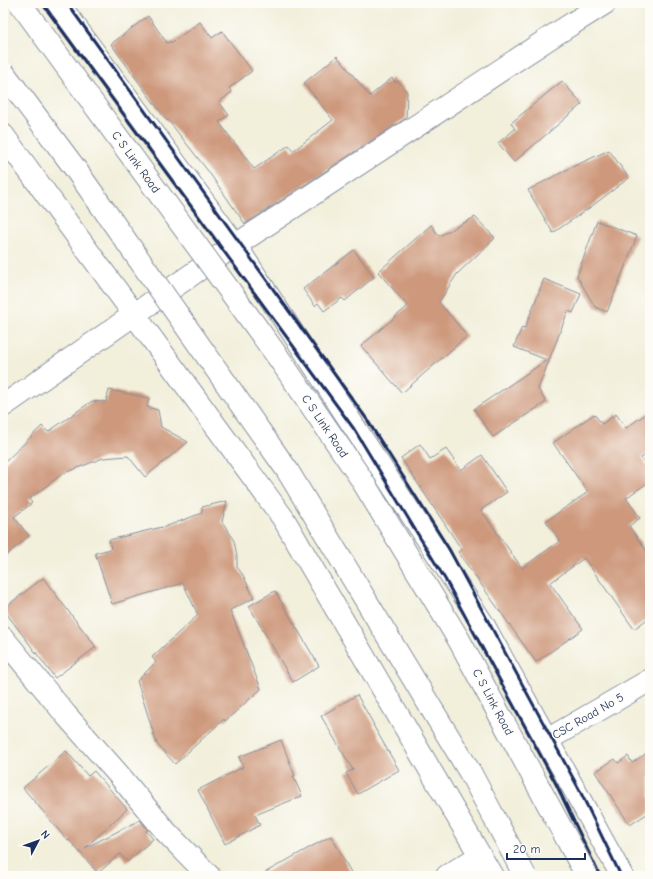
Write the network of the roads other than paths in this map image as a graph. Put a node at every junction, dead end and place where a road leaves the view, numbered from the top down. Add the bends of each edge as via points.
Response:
1 (20, 3) edge
2 (58, 3) edge
3 (605, 3) edge
4 (3, 72) edge
5 (3, 135) edge
6 (236, 246) junction
7 (134, 315) junction
8 (3, 406) edge
9 (3, 638) edge
10 (650, 680) edge
11 (547, 740) junction
12 (480, 856) junction
13 (209, 876) edge
14 (447, 876) edge
15 (492, 876) edge
16 (524, 876) edge
17 (587, 876) edge
18 (622, 876) edge

1 - 17 street, C S Link Road, bridge via 278,357 360,478 460,640
2 - 6 street
3 - 6 street
4 - 16 street, bridge via 74,166 287,470 471,774
5 - 7 street
6 - 7 street
6 - 11 street via 484,624
7 - 8 street
7 - 12 street via 283,518
9 - 13 street via 167,833
10 - 11 street, CSC Road No 5
11 - 18 street
12 - 14 street
12 - 15 street

